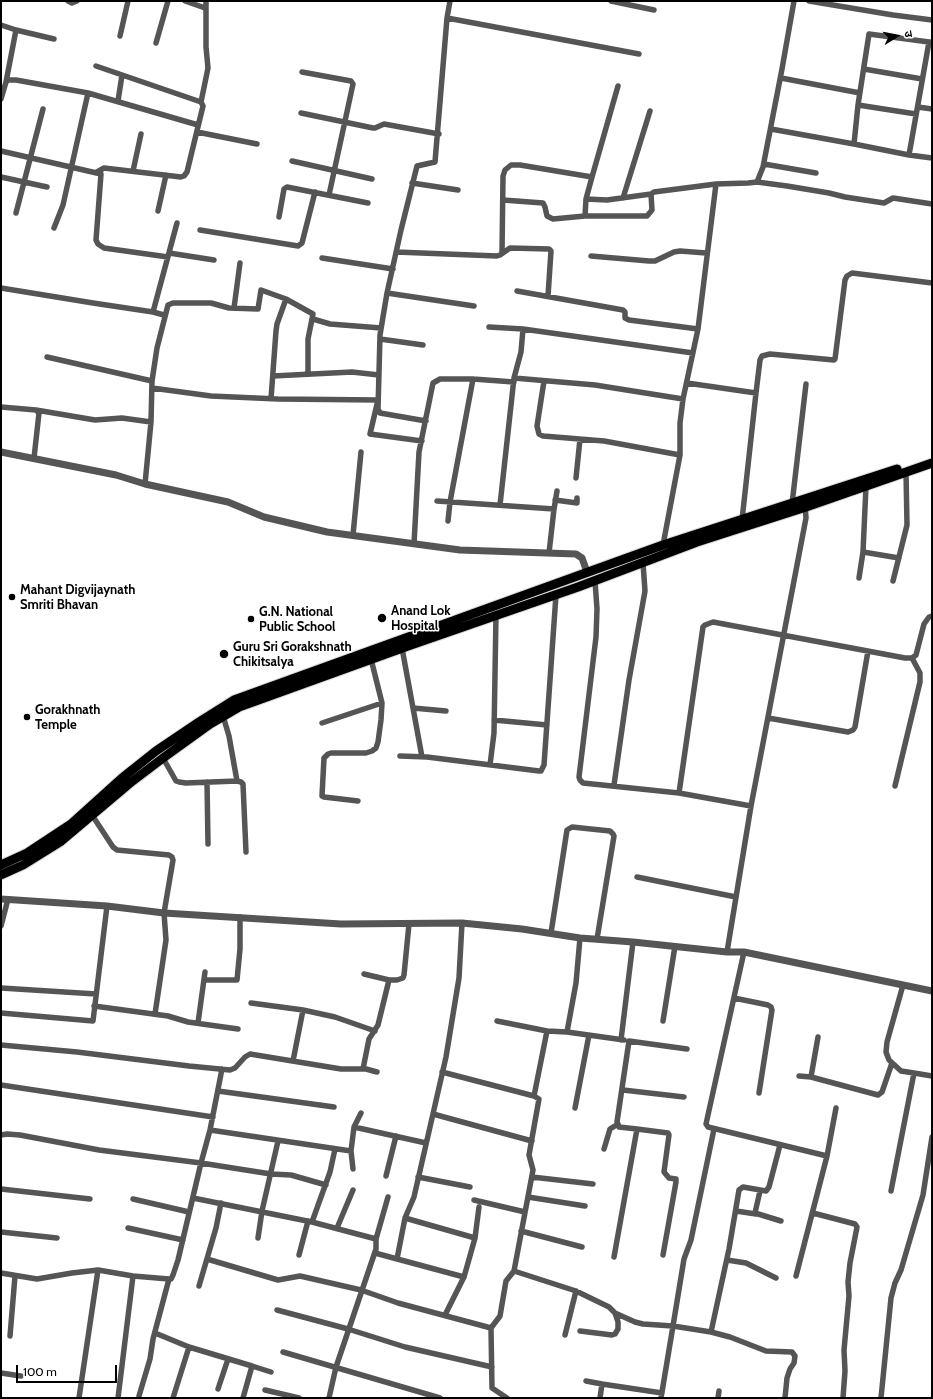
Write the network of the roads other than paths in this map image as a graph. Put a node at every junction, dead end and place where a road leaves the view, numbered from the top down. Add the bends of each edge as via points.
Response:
1 (68, 1) edge
2 (77, 1) edge
3 (128, 1) edge
4 (168, 1) edge
5 (185, 1) edge
6 (206, 1) edge
7 (450, 1) edge
8 (611, 1) edge
9 (794, 1) edge
10 (808, 1) edge
11 (205, 8) junction
12 (654, 10) dead end
13 (447, 18) junction
14 (932, 20) edge
15 (1, 25) edge
16 (16, 30) junction
17 (120, 36) dead end
18 (54, 39) dead end
19 (930, 42) edge
20 (156, 43) dead end
21 (639, 54) dead end
22 (96, 66) dead end
23 (864, 69) junction
24 (302, 72) dead end
25 (122, 75) junction
26 (781, 78) junction
27 (922, 79) junction
28 (6, 82) junction
29 (618, 86) dead end
30 (88, 93) junction
31 (860, 93) junction
32 (1, 99) edge
33 (118, 102) junction
34 (200, 102) junction
35 (858, 105) junction
36 (918, 107) junction
37 (43, 109) dead end
38 (932, 109) edge
39 (650, 111) dead end
40 (301, 113) dead end
41 (916, 114) junction
42 (346, 122) junction
43 (198, 125) junction
44 (771, 129) junction
45 (196, 132) junction
46 (141, 134) dead end
47 (438, 134) junction
48 (257, 144) dead end
49 (854, 144) junction
50 (1, 151) edge
51 (909, 155) junction
52 (30, 157) junction
53 (932, 158) edge
54 (292, 161) dead end
55 (764, 164) junction
56 (71, 167) junction
57 (134, 171) junction
58 (335, 171) junction
59 (97, 172) junction
60 (816, 172) dead end
61 (166, 175) junction
62 (1, 176) edge
63 (592, 176) junction
64 (372, 180) dead end
65 (23, 182) junction
66 (757, 182) junction
67 (412, 183) junction
68 (716, 184) junction
69 (47, 187) dead end
70 (458, 190) dead end
71 (314, 192) junction
72 (651, 194) junction
73 (329, 195) junction
74 (623, 198) junction
75 (586, 199) junction
76 (503, 200) junction
77 (368, 203) dead end
78 (932, 204) edge
79 (158, 211) dead end
80 (16, 213) dead end
81 (585, 216) junction
82 (279, 217) dead end
83 (177, 223) dead end
84 (54, 228) dead end
85 (200, 230) dead end
86 (396, 252) junction
87 (706, 253) junction
88 (502, 254) junction
89 (168, 255) junction
90 (591, 256) dead end
91 (322, 258) dead end
92 (214, 260) dead end
93 (240, 263) dead end
94 (392, 269) junction
95 (932, 283) edge
96 (1, 288) edge
97 (517, 291) dead end
98 (387, 293) junction
99 (548, 296) junction
100 (286, 299) junction
101 (474, 306) dead end
102 (234, 308) junction
103 (153, 312) junction
104 (164, 316) junction
105 (313, 319) junction
106 (489, 327) dead end
107 (381, 328) junction
108 (523, 329) junction
109 (698, 329) junction
110 (380, 339) junction
111 (423, 345) dead end
112 (693, 353) junction
113 (47, 356) dead end
114 (308, 374) junction
115 (379, 375) junction
116 (273, 376) junction
117 (473, 379) junction
118 (152, 380) junction
119 (514, 380) junction
120 (544, 381) junction
121 (687, 383) junction
122 (806, 384) dead end
123 (152, 388) junction
124 (756, 393) junction
125 (271, 398) junction
126 (683, 399) junction
127 (378, 400) junction
128 (1, 407) edge
129 (36, 410) junction
130 (426, 421) junction
131 (151, 422) junction
132 (580, 439) junction
133 (422, 441) junction
134 (1, 452) edge
135 (361, 452) dead end
136 (680, 455) junction
137 (932, 457) edge
138 (34, 458) junction
139 (932, 463) edge
140 (906, 472) junction
141 (576, 478) dead end
142 (145, 484) junction
143 (866, 486) junction
144 (557, 491) dead end
145 (577, 498) dead end
146 (555, 500) junction
147 (437, 501) dead end
148 (450, 502) junction
149 (805, 503) junction
150 (792, 504) junction
151 (500, 505) junction
152 (554, 509) junction
153 (742, 520) junction
154 (448, 521) dead end
155 (353, 536) junction
156 (414, 544) junction
157 (663, 545) junction
158 (863, 552) junction
159 (549, 553) junction
160 (899, 558) junction
161 (643, 563) junction
162 (586, 572) junction
163 (859, 578) dead end
164 (595, 580) junction
165 (893, 581) dead end
166 (556, 595) junction
167 (496, 615) junction
168 (932, 616) edge
169 (784, 635) junction
170 (402, 648) junction
171 (868, 651) junction
172 (912, 658) junction
173 (371, 659) junction
174 (382, 703) junction
175 (413, 708) junction
176 (446, 711) dead end
177 (223, 716) junction
178 (768, 718) junction
179 (494, 720) junction
180 (322, 723) dead end
181 (546, 725) junction
182 (400, 756) dead end
183 (422, 757) junction
184 (163, 758) junction
185 (490, 765) junction
186 (237, 780) junction
187 (207, 782) junction
188 (614, 785) junction
189 (895, 786) dead end
190 (679, 793) junction
191 (358, 801) dead end
192 (751, 806) junction
193 (92, 815) junction
194 (208, 844) dead end
195 (246, 852) dead end
196 (1, 865) edge
197 (1, 875) edge
198 (637, 876) dead end
199 (736, 897) junction
200 (4, 899) edge
201 (107, 906) junction
202 (164, 912) junction
203 (240, 917) junction
204 (462, 923) junction
205 (409, 924) junction
206 (1, 926) edge
207 (551, 933) junction
208 (580, 938) junction
209 (597, 939) junction
210 (633, 942) junction
211 (675, 946) junction
212 (728, 952) junction
213 (744, 952) junction
214 (205, 972) dead end
215 (364, 974) dead end
216 (204, 980) junction
217 (389, 980) junction
218 (903, 985) junction
219 (1, 988) edge
220 (932, 991) edge
221 (96, 994) junction
222 (734, 998) junction
223 (251, 1003) dead end
224 (94, 1006) junction
225 (302, 1010) junction
226 (1, 1013) edge
227 (155, 1014) junction
228 (497, 1020) dead end
229 (663, 1021) dead end
230 (198, 1023) junction
231 (238, 1029) dead end
232 (374, 1031) junction
233 (547, 1031) junction
234 (567, 1032) junction
235 (589, 1035) junction
236 (818, 1037) dead end
237 (621, 1040) junction
238 (629, 1041) junction
239 (1, 1044) edge
240 (687, 1049) dead end
241 (293, 1061) junction
242 (892, 1063) junction
243 (222, 1069) junction
244 (363, 1069) junction
245 (376, 1072) dead end
246 (442, 1072) junction
247 (914, 1073) junction
248 (799, 1076) dead end
249 (932, 1076) edge
250 (811, 1078) junction
251 (1, 1085) edge
252 (623, 1090) junction
253 (218, 1091) junction
254 (759, 1093) dead end
255 (534, 1096) junction
256 (684, 1097) dead end
257 (334, 1107) dead end
258 (574, 1108) dead end
259 (836, 1108) dead end
260 (361, 1113) dead end
261 (433, 1114) junction
262 (213, 1117) junction
263 (618, 1124) junction
264 (354, 1127) junction
265 (637, 1129) junction
266 (714, 1129) junction
267 (210, 1130) junction
268 (1, 1135) edge
269 (396, 1136) junction
270 (932, 1138) edge
271 (278, 1141) junction
272 (532, 1141) junction
273 (426, 1143) junction
274 (780, 1145) junction
275 (335, 1149) junction
276 (604, 1150) dead end
277 (351, 1151) junction
278 (827, 1156) junction
279 (201, 1163) junction
280 (353, 1169) dead end
281 (271, 1174) junction
282 (386, 1176) dead end
283 (418, 1177) junction
284 (532, 1177) junction
285 (594, 1184) dead end
286 (326, 1185) junction
287 (470, 1187) dead end
288 (1, 1189) edge
289 (353, 1190) dead end
290 (760, 1191) junction
291 (891, 1191) dead end
292 (388, 1197) dead end
293 (528, 1197) junction
294 (193, 1198) junction
295 (90, 1199) dead end
296 (133, 1199) dead end
297 (474, 1200) dead end
298 (221, 1203) junction
299 (586, 1206) dead end
300 (479, 1207) dead end
301 (262, 1211) junction
302 (736, 1211) junction
303 (189, 1212) junction
304 (525, 1212) junction
305 (813, 1213) junction
306 (756, 1214) junction
307 (405, 1218) junction
308 (310, 1221) junction
309 (781, 1221) dead end
310 (128, 1228) dead end
311 (337, 1228) junction
312 (521, 1231) junction
313 (1, 1232) edge
314 (57, 1238) dead end
315 (258, 1238) dead end
316 (475, 1238) junction
317 (376, 1239) junction
318 (183, 1240) junction
319 (582, 1247) dead end
320 (375, 1253) junction
321 (663, 1254) dead end
322 (298, 1255) dead end
323 (614, 1257) dead end
324 (207, 1259) junction
325 (397, 1259) junction
326 (727, 1260) junction
327 (98, 1270) junction
328 (514, 1271) junction
329 (1, 1273) edge
330 (16, 1276) junction
331 (133, 1276) junction
332 (796, 1276) dead end
333 (464, 1277) junction
334 (776, 1278) dead end
335 (169, 1279) junction
336 (199, 1286) dead end
337 (361, 1290) junction
338 (576, 1291) junction
339 (277, 1310) dead end
340 (615, 1313) junction
341 (445, 1315) junction
342 (673, 1326) junction
343 (491, 1328) junction
344 (348, 1330) junction
345 (580, 1331) dead end
346 (711, 1332) junction
347 (155, 1333) junction
348 (565, 1335) dead end
349 (10, 1336) dead end
350 (189, 1347) junction
351 (283, 1352) dead end
352 (228, 1359) junction
353 (252, 1366) junction
354 (336, 1367) junction
355 (492, 1367) junction
356 (271, 1372) dead end
357 (1, 1373) edge
358 (21, 1376) dead end
359 (586, 1381) dead end
360 (602, 1384) junction
361 (218, 1389) dead end
362 (265, 1390) dead end
363 (719, 1391) dead end
364 (139, 1396) dead end
365 (662, 1396) edge
366 (79, 1398) edge
367 (118, 1398) edge
368 (173, 1398) edge
369 (243, 1398) edge
370 (299, 1398) edge
371 (329, 1398) edge
372 (440, 1398) edge
373 (507, 1398) edge
374 (600, 1398) edge
375 (718, 1398) edge
376 (785, 1398) edge
377 (843, 1398) edge
378 (881, 1398) edge

1 - 2 street
3 - 17 street
4 - 20 street
5 - 11 street
6 - 11 street
7 - 13 street
8 - 12 street
9 - 26 street
10 - 14 street
11 - 34 street via 208,68
13 - 21 street
13 - 47 street
15 - 16 street
16 - 18 street
16 - 28 street
19 - 23 street via 869,34
19 - 27 street
22 - 25 street
23 - 27 street
23 - 31 street
24 - 42 street via 352,82
25 - 33 street
25 - 34 street
26 - 31 street
26 - 44 street
27 - 36 street
28 - 30 street via 16,80
28 - 32 street
29 - 63 street
30 - 33 street
30 - 56 street
31 - 35 street
33 - 43 street
34 - 43 street via 203,106
35 - 41 street
35 - 49 street
36 - 38 street
36 - 41 street
37 - 52 street
39 - 74 street
40 - 42 street
41 - 51 street
42 - 47 street via 375,128 384,124
42 - 58 street
43 - 45 street
44 - 49 street
44 - 55 street
45 - 48 street
45 - 61 street via 186,174 182,177
46 - 57 street
47 - 67 street via 435,162 417,166
49 - 51 street
50 - 52 street
51 - 53 street
52 - 56 street
52 - 65 street
54 - 58 street
55 - 60 street
55 - 66 street
56 - 59 street
56 - 84 street via 63,205
57 - 59 street via 104,168
57 - 61 street
58 - 64 street
58 - 73 street
59 - 89 street via 101,174 96,240 98,244 104,248
61 - 79 street
62 - 65 street
63 - 75 street
63 - 76 street via 511,165 503,176
65 - 69 street
65 - 80 street
66 - 68 street
66 - 78 street via 884,203 893,198
67 - 70 street
67 - 86 street
68 - 72 street via 657,191
68 - 87 street
71 - 73 street
71 - 82 street via 285,188
71 - 85 street via 302,243 298,246
72 - 74 street
72 - 81 street via 652,210 646,216
73 - 77 street
74 - 75 street
75 - 81 street
76 - 81 street via 543,203 546,216 553,219
76 - 88 street
83 - 89 street
86 - 88 street via 496,256
86 - 94 street
87 - 90 street via 680,251 654,261
87 - 109 street
88 - 99 street via 510,248 549,249 551,251
89 - 92 street
89 - 103 street
91 - 94 street
93 - 102 street
94 - 98 street
95 - 124 street via 857,273 847,276 835,359 832,361 765,355 760,360
96 - 103 street
97 - 99 street
98 - 101 street
98 - 107 street
99 - 109 street via 623,310 625,318 629,320
100 - 102 street via 261,290 258,309
100 - 105 street via 311,313
100 - 116 street via 277,324
102 - 104 street via 211,303 173,303 168,305
103 - 104 street
104 - 118 street
105 - 107 street via 330,324
105 - 114 street via 308,339
106 - 108 street
107 - 110 street
108 - 112 street
108 - 119 street via 521,352
109 - 112 street
110 - 111 street
110 - 115 street
112 - 121 street
113 - 118 street
114 - 115 street via 352,372
114 - 116 street
115 - 127 street
116 - 125 street
117 - 119 street
117 - 130 street via 436,380 433,383
117 - 148 street
118 - 123 street
119 - 120 street
119 - 151 street
120 - 126 street via 595,385
120 - 132 street via 537,426 539,434
121 - 124 street
121 - 126 street
122 - 150 street
123 - 125 street via 201,395
123 - 131 street
124 - 153 street
125 - 127 street
126 - 136 street
127 - 130 street via 380,413
127 - 133 street via 370,434
128 - 129 street
129 - 131 street via 95,420 122,418
129 - 138 street via 40,415
130 - 133 street
131 - 142 street
132 - 136 street
132 - 141 street
133 - 156 street via 418,465
134 - 138 street
135 - 155 street
136 - 157 street
137 - 149 main road
138 - 142 street via 116,475
139 - 140 main road
140 - 143 main road
140 - 160 street via 907,525
142 - 155 street via 228,502 264,517
143 - 149 main road
143 - 158 street
144 - 146 street
145 - 146 street via 577,503
146 - 152 street
147 - 148 street
148 - 151 street
148 - 154 street
149 - 150 main road
149 - 161 main road
149 - 169 street via 806,518
150 - 153 main road
151 - 152 street
152 - 159 street
153 - 157 main road
155 - 156 street
156 - 159 street via 460,550
157 - 162 main road
158 - 160 street
158 - 163 street
159 - 162 street via 580,555
160 - 165 street
161 - 164 main road
161 - 188 street via 645,591
162 - 196 main road via 229,703 156,751 71,824 27,853
164 - 166 main road
164 - 188 street via 596,637 579,777 583,783
166 - 167 main road
166 - 181 street
167 - 170 main road
167 - 179 street
168 - 172 street via 924,624 916,655
169 - 171 street
169 - 178 street
169 - 190 street via 713,622 703,627
170 - 173 main road
170 - 175 street
171 - 172 street
171 - 178 street via 853,730 848,732
172 - 189 street via 920,672 920,682
173 - 174 street
173 - 177 main road via 240,707
174 - 180 street
174 - 191 street via 376,748 366,752 331,753 324,758 322,796
175 - 176 street
175 - 183 street
177 - 184 main road
177 - 186 street
178 - 192 street
179 - 181 street
179 - 185 street
181 - 185 street via 544,766 541,771
182 - 183 street
183 - 185 street
184 - 187 street via 176,780 186,783
184 - 193 main road
186 - 187 street
186 - 195 street via 243,784
187 - 194 street
188 - 190 street
190 - 192 street
192 - 199 street
193 - 197 main road via 60,842 23,865
193 - 202 street via 117,850 169,855 172,858
198 - 199 street
199 - 212 street
200 - 201 street
200 - 206 street
201 - 202 street
201 - 221 street
202 - 203 street
202 - 227 street via 166,940
203 - 205 street via 341,924
203 - 216 street via 237,980
204 - 205 street
204 - 207 street
204 - 246 street via 459,978
205 - 217 street via 404,975 400,980
207 - 208 street
207 - 209 street via 567,830 572,828 610,831 614,836
208 - 209 street
208 - 234 street via 576,983
209 - 210 street
210 - 211 street
210 - 237 street
211 - 212 street
211 - 229 street
212 - 213 street
213 - 218 street
213 - 222 street
214 - 216 street
215 - 217 street
216 - 230 street
217 - 232 street via 378,1026
218 - 220 street
218 - 242 street via 886,1047
219 - 221 street
221 - 224 street
222 - 254 street via 768,1005 772,1010
222 - 266 street via 706,1124 708,1128
223 - 225 street
224 - 226 street via 93,1021
224 - 227 street
225 - 232 street via 335,1017
225 - 241 street
227 - 230 street
228 - 233 street
230 - 231 street
232 - 244 street via 369,1039
233 - 234 street
233 - 255 street
234 - 235 street
235 - 237 street
235 - 258 street
236 - 250 street
237 - 238 street
238 - 240 street
238 - 252 street
239 - 243 street
241 - 243 street via 250,1054 235,1068
241 - 244 street via 341,1069
242 - 247 street via 901,1071
242 - 250 street via 882,1092 878,1095
243 - 253 street
244 - 245 street
246 - 255 street
246 - 261 street
247 - 249 street
247 - 291 street
248 - 250 street
251 - 262 street
252 - 256 street
252 - 263 street
253 - 257 street
253 - 262 street
255 - 272 street via 539,1099
259 - 278 street
260 - 264 street
261 - 272 street
261 - 273 street
262 - 267 street
263 - 265 street
263 - 276 street via 610,1128
264 - 269 street
264 - 277 street
265 - 321 street via 668,1133 664,1172 676,1182
265 - 323 street
266 - 274 street
266 - 342 street via 691,1240 684,1259
267 - 271 street
267 - 279 street
268 - 279 street via 20,1135 99,1150
269 - 273 street
269 - 282 street
270 - 378 street via 923,1195 891,1298
271 - 275 street
271 - 281 street
272 - 284 street via 529,1155
273 - 283 street
274 - 278 street
274 - 290 street via 770,1187 766,1191
275 - 277 street
275 - 286 street
277 - 280 street
278 - 305 street
279 - 281 street
279 - 294 street
281 - 286 street via 291,1175
281 - 301 street
283 - 287 street
283 - 307 street
284 - 285 street
284 - 293 street
286 - 308 street
288 - 295 street
289 - 311 street
290 - 302 street via 741,1188
290 - 306 street
292 - 317 street
293 - 299 street
293 - 304 street
294 - 298 street
294 - 303 street
296 - 303 street
297 - 304 street
298 - 301 street
298 - 324 street
300 - 316 street
301 - 308 street
301 - 315 street
302 - 306 street
302 - 326 street
303 - 318 street
304 - 312 street
305 - 332 street
305 - 377 street via 855,1224 857,1227 849,1270
306 - 309 street
307 - 316 street
307 - 325 street
308 - 311 street
308 - 322 street
310 - 318 street
311 - 317 street
312 - 319 street
312 - 328 street
313 - 314 street
316 - 333 street
317 - 320 street
318 - 335 street via 173,1275
320 - 325 street
320 - 337 street
324 - 336 street
324 - 337 street via 278,1280 300,1276
325 - 333 street
326 - 334 street via 746,1263
326 - 346 street
327 - 330 street via 37,1279
327 - 331 street
327 - 366 street
328 - 338 street
328 - 343 street via 506,1281 500,1316
329 - 330 street
330 - 349 street
331 - 335 street
331 - 367 street
333 - 341 street
335 - 347 street
337 - 341 street
337 - 344 street
338 - 340 street via 609,1307
338 - 348 street
339 - 344 street
340 - 342 street via 635,1322
340 - 345 street via 618,1329 614,1335
341 - 343 street
342 - 346 street
342 - 365 street
343 - 355 street
344 - 354 street
344 - 355 street via 405,1347
346 - 376 street via 761,1349 794,1354 794,1363 787,1378
347 - 350 street
347 - 364 street
350 - 352 street
350 - 368 street
351 - 354 street
352 - 353 street
352 - 361 street
353 - 356 street
353 - 369 street
354 - 371 street
354 - 372 street
355 - 373 street via 492,1388
357 - 358 street
359 - 360 street
360 - 365 street
360 - 374 street
362 - 370 street
363 - 375 street

